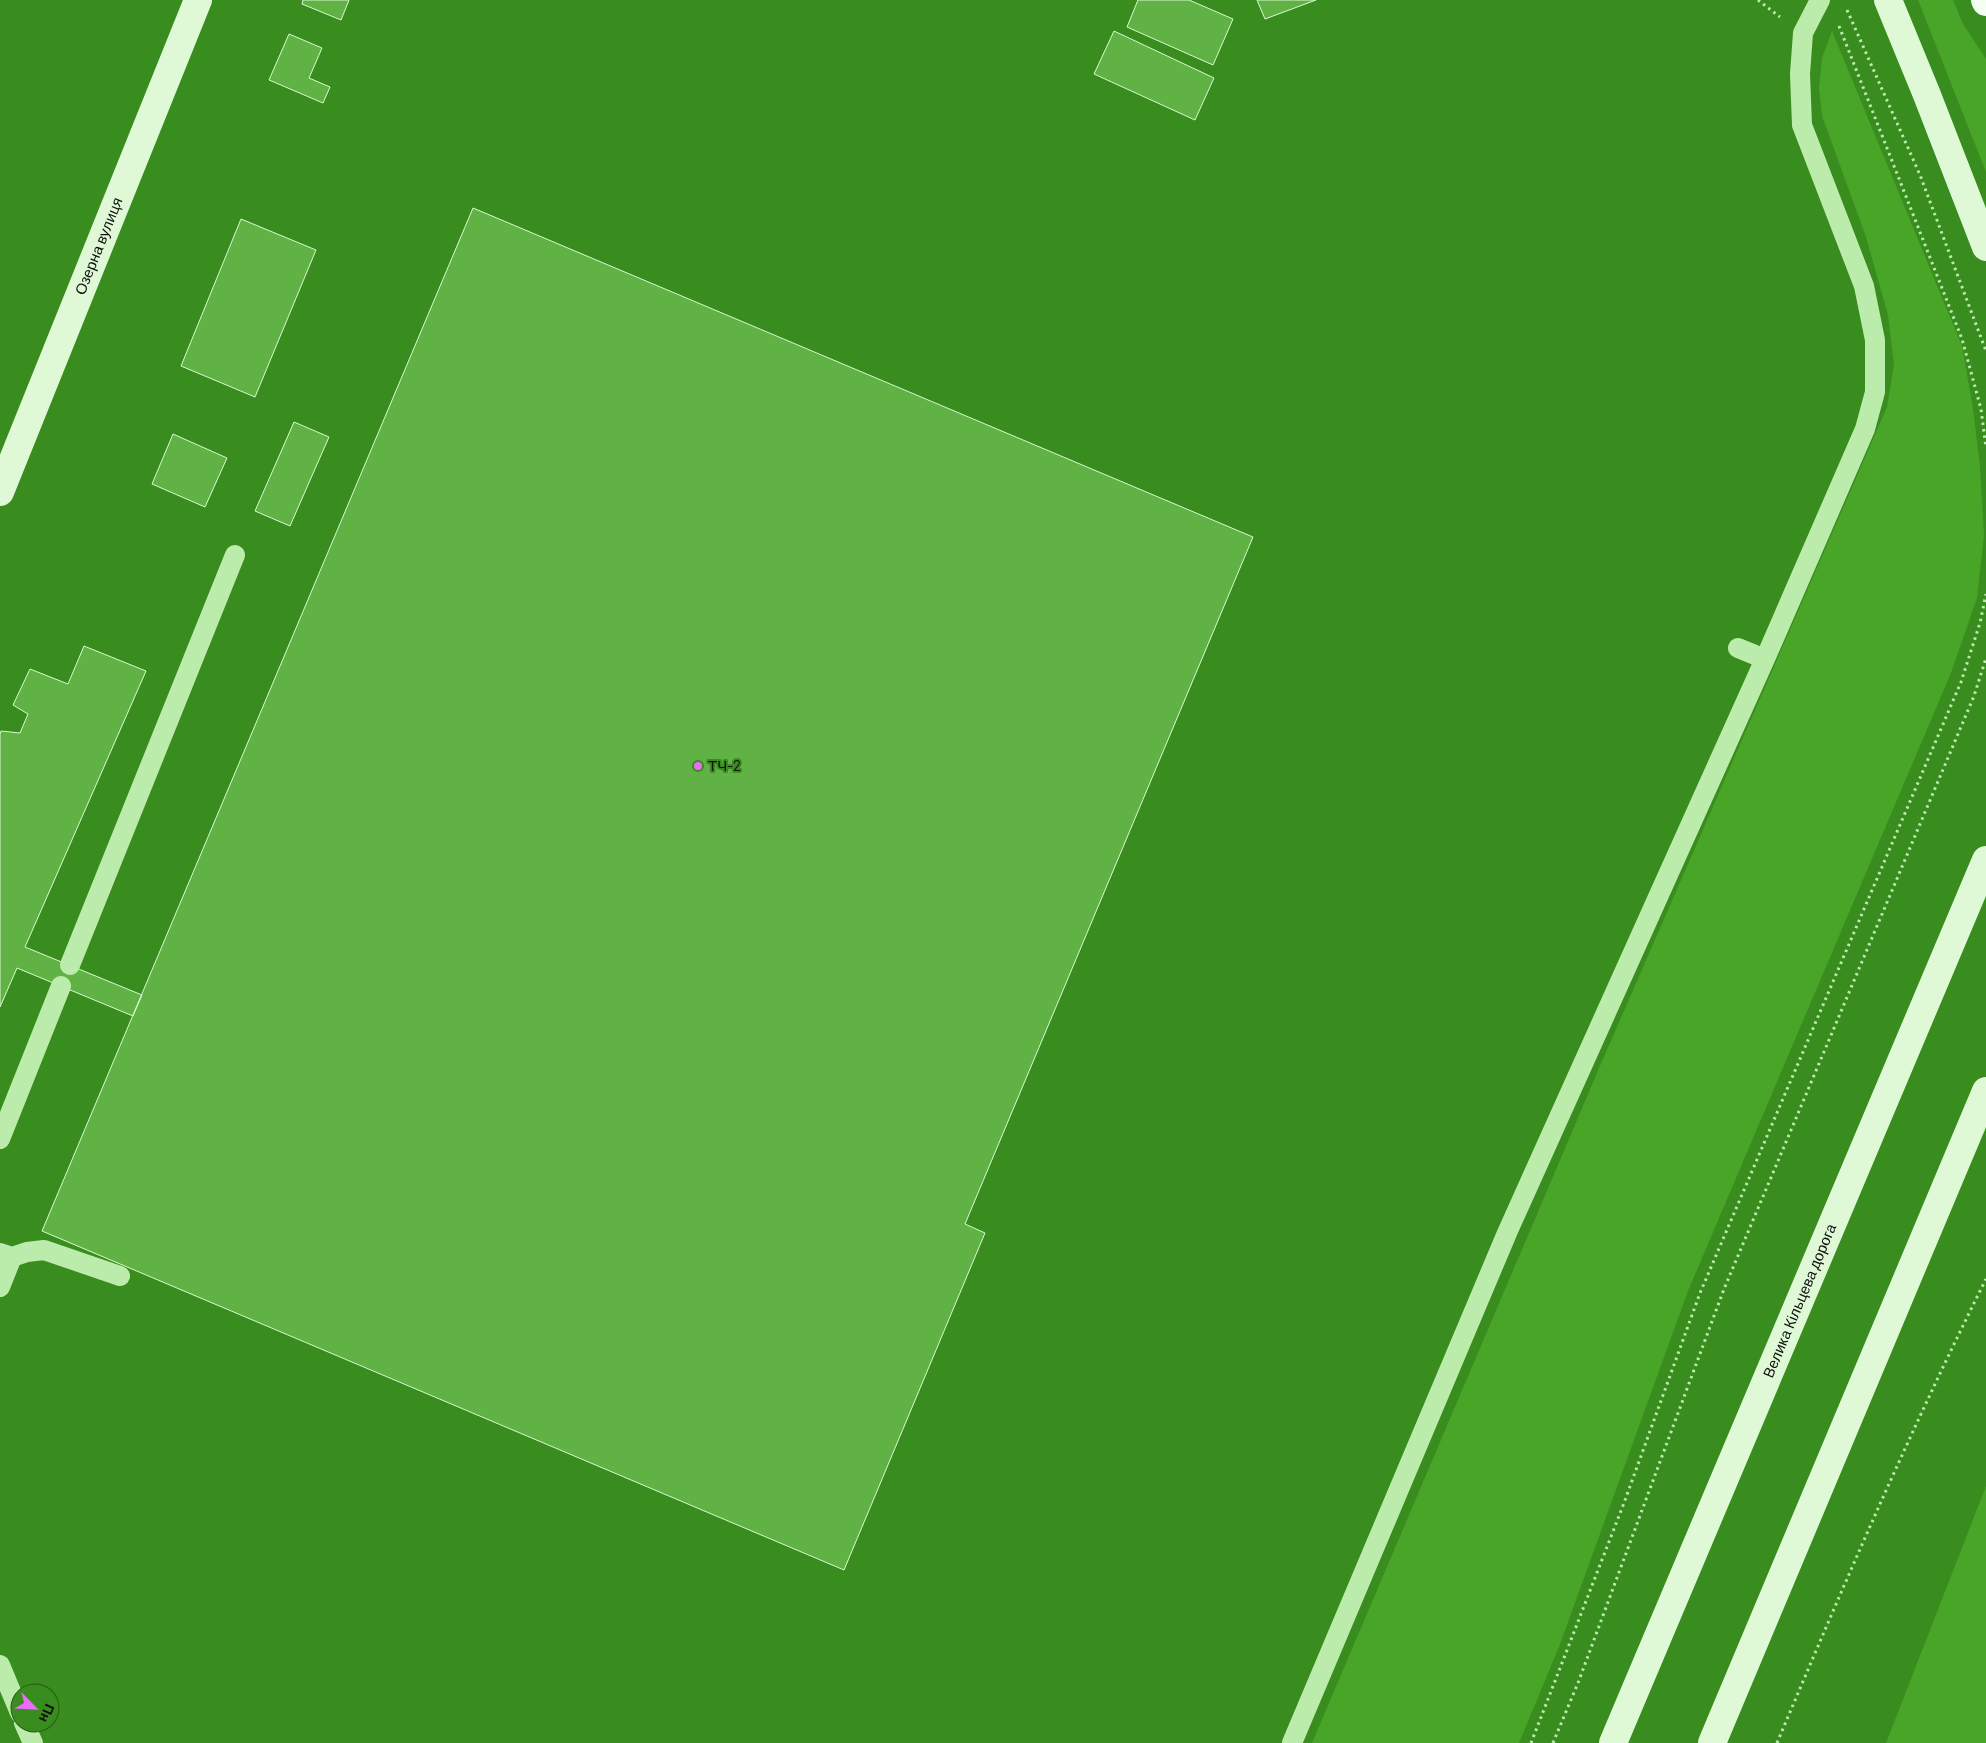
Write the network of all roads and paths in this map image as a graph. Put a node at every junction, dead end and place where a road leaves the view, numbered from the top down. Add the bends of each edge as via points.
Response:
1 (198, 0) edge
2 (1820, 0) edge
3 (1888, 0) edge
4 (1846, 9) dead end
5 (1836, 18) dead end
6 (1986, 247) edge
7 (1986, 351) edge
8 (1986, 448) edge
9 (0, 492) edge
10 (235, 555) dead end
11 (1986, 594) edge
12 (1738, 648) dead end
13 (1986, 658) edge
14 (1764, 660) junction
15 (1986, 860) edge
16 (70, 965) dead end
17 (61, 986) dead end
18 (1986, 1091) edge
19 (0, 1139) edge
20 (6, 1255) edge
21 (120, 1276) dead end
22 (1986, 1279) edge
23 (0, 1287) edge
24 (0, 1665) edge
25 (10, 1689) edge
26 (1292, 1743) edge
27 (1531, 1743) edge
28 (1553, 1743) edge
29 (1613, 1743) edge
30 (1712, 1743) edge
31 (1777, 1743) edge

1 - 9 main road, Озерна вулиця
2 - 14 lane via 1803,32 1800,74 1802,125 1864,286 1875,340 1875,392 1864,429
3 - 6 main road
4 - 7 path via 1920,175
5 - 8 path via 1962,339 1981,409
10 - 16 lane
11 - 27 path via 1961,682 1700,1293 1624,1503
12 - 14 lane
13 - 28 path via 1974,696 1724,1288 1578,1684
14 - 26 lane via 1507,1233
15 - 29 main road, Велика Кільцева дорога
17 - 19 lane
18 - 30 main road
20 - 21 lane via 44,1250
20 - 23 lane
22 - 31 path via 1937,1376 1851,1566
24 - 25 lane

